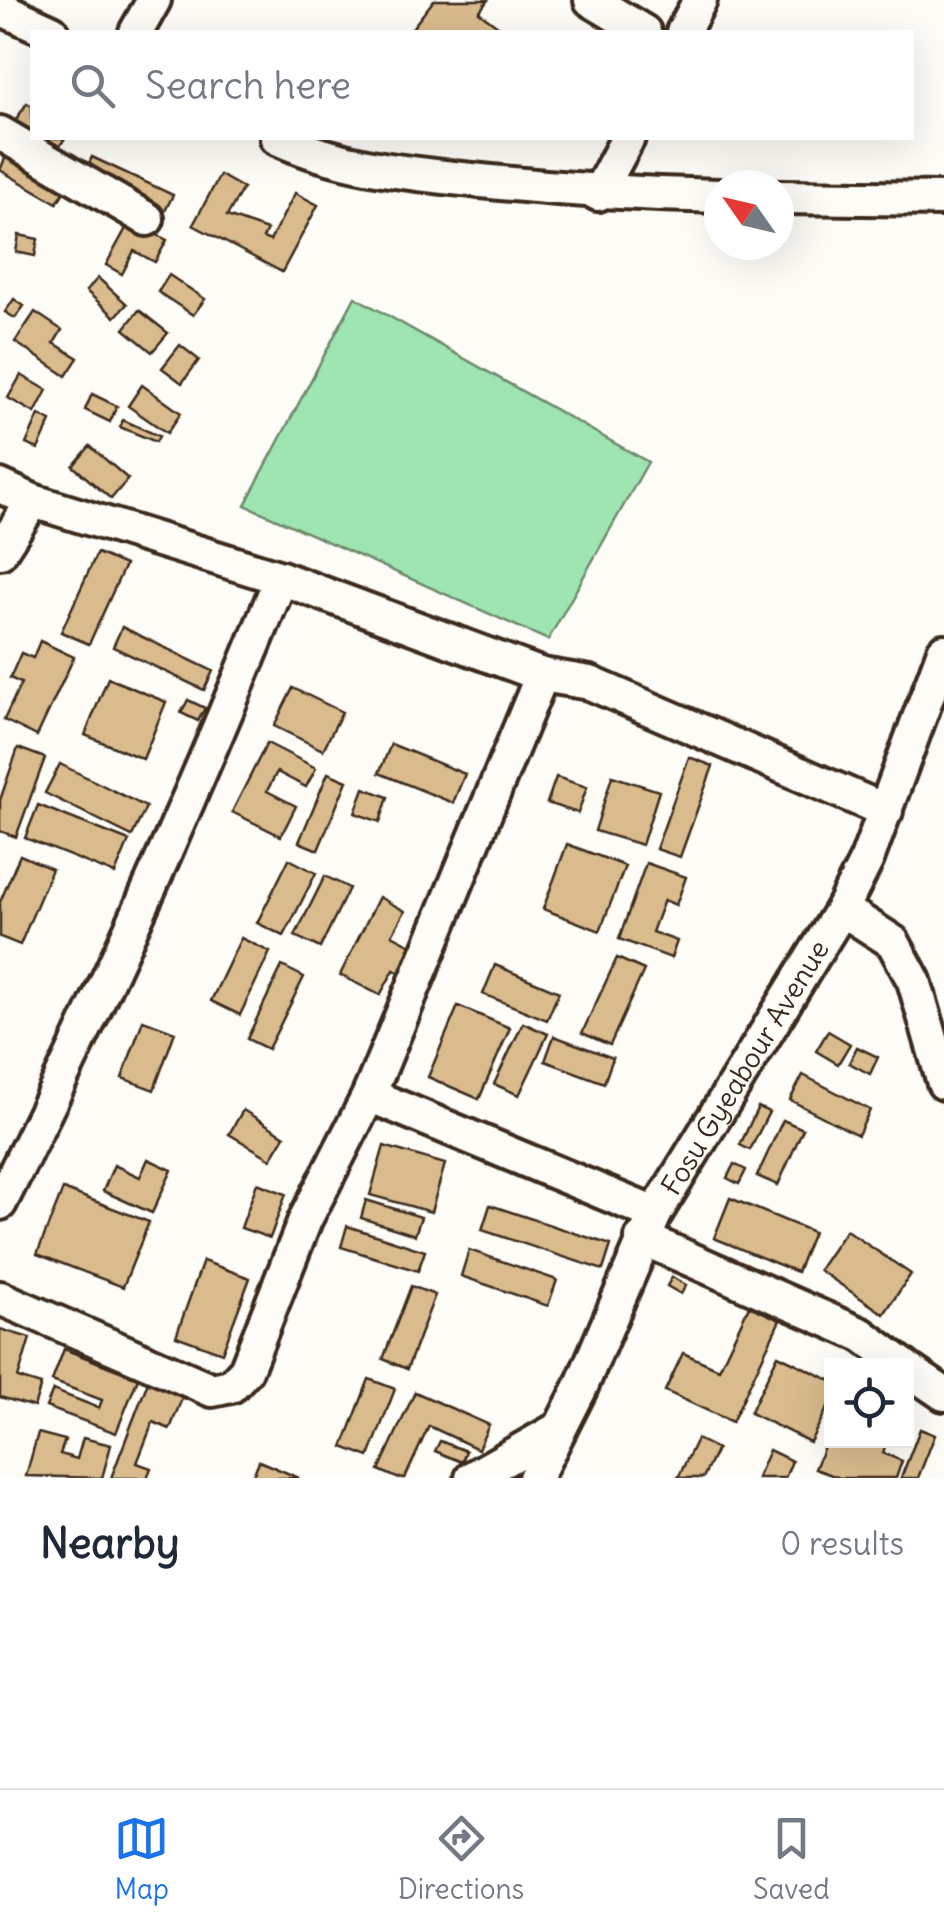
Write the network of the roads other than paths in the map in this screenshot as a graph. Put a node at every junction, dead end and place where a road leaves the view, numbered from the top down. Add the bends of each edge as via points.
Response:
1 (154, 0) edge
2 (591, 0) edge
3 (700, 0) edge
4 (0, 8) edge
5 (48, 30) edge
6 (137, 30) edge
7 (641, 30) edge
8 (684, 30) edge
9 (0, 133) edge
10 (282, 140) edge
11 (627, 140) edge
12 (598, 194) junction
13 (704, 196) edge
14 (794, 196) edge
15 (944, 199) edge
16 (147, 219) dead end
17 (0, 486) edge
18 (32, 501) junction
19 (0, 552) edge
20 (281, 578) junction
21 (944, 651) edge
22 (542, 676) junction
23 (886, 811) junction
24 (842, 909) junction
25 (944, 1083) edge
26 (369, 1096) junction
27 (0, 1203) edge
28 (648, 1226) junction
29 (0, 1298) edge
30 (894, 1358) edge
31 (914, 1372) edge
32 (944, 1394) edge
33 (560, 1428) junction
34 (472, 1478) edge
35 (534, 1478) edge

1 - 6 street
2 - 7 street
3 - 8 street
4 - 5 street
9 - 16 street
10 - 12 street via 364,167
11 - 12 street
12 - 13 street
14 - 15 street
17 - 18 street
18 - 19 street
18 - 20 street
20 - 22 street
20 - 27 street via 198,782
21 - 23 street, Fosu Gyeabour Avenue
22 - 23 street via 590,684
22 - 26 street
23 - 24 street, Fosu Gyeabour Avenue
24 - 25 street via 894,942 914,981
24 - 28 street, Fosu Gyeabour Avenue
26 - 28 street
26 - 29 street via 305,1220 246,1370 231,1386 212,1390
28 - 30 street
28 - 33 street, Fosu Gyeabour Avenue
31 - 32 street
33 - 34 street
33 - 35 street, Fosu Gyeabour Avenue

